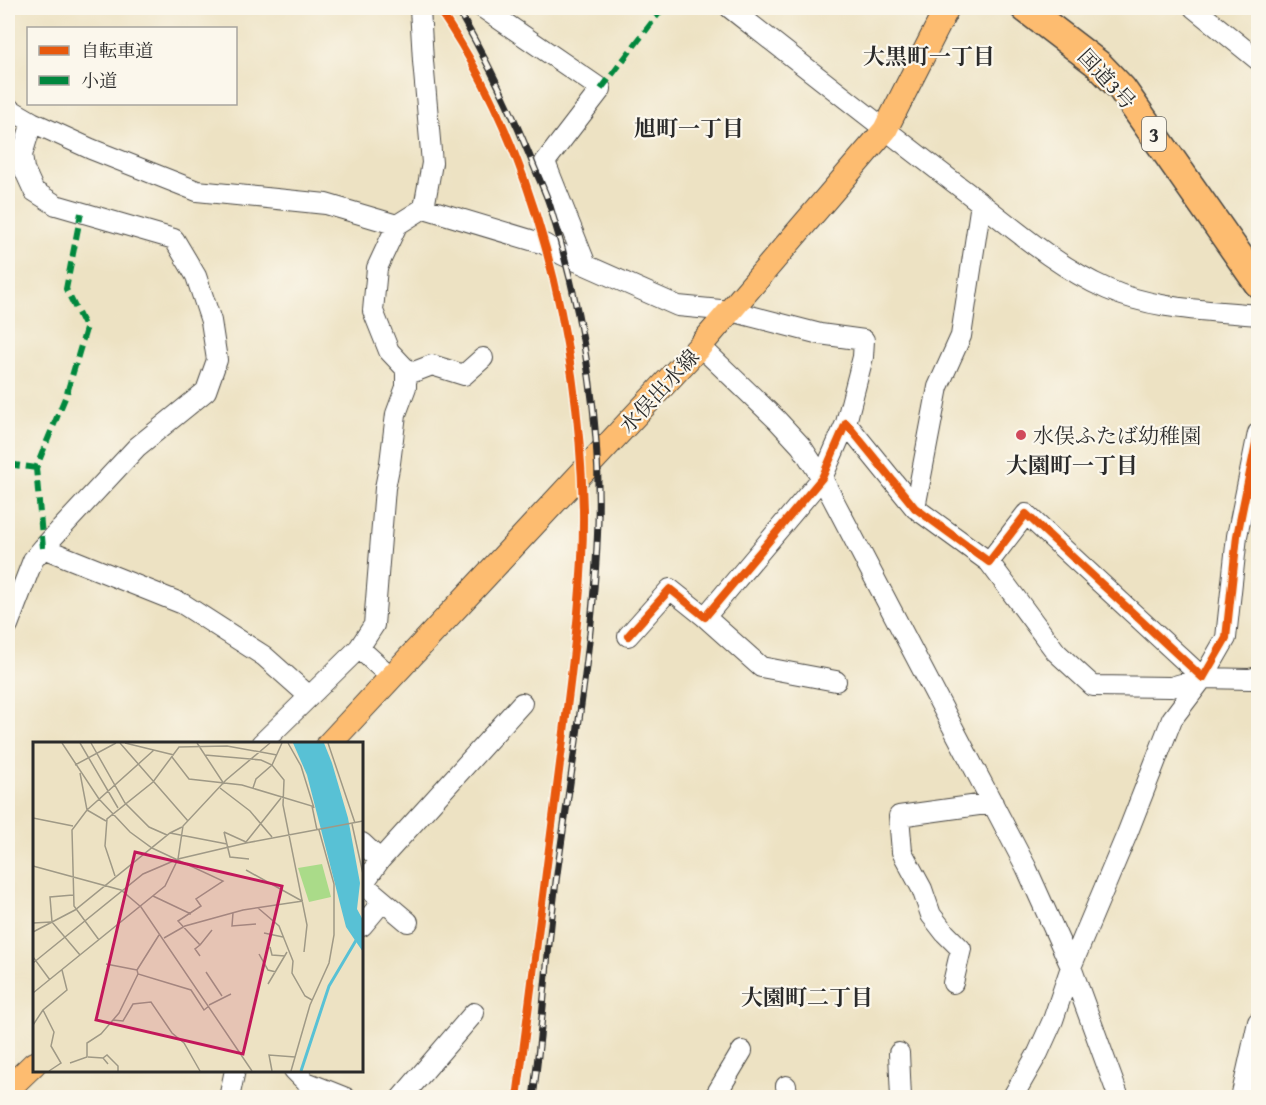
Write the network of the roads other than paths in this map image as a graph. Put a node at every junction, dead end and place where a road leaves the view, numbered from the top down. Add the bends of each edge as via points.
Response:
1 (420, 8) edge
2 (483, 8) edge
3 (730, 8) edge
4 (947, 8) edge
5 (1024, 8) edge
6 (1194, 8) edge
7 (1258, 60) edge
8 (8, 108) edge
9 (32, 122) junction
10 (885, 130) junction
11 (981, 203) junction
12 (424, 208) junction
13 (397, 225) junction
14 (586, 265) junction
15 (1258, 283) edge
16 (730, 311) junction
17 (1258, 315) edge
18 (700, 346) junction
19 (483, 358) dead end
20 (406, 375) junction
21 (846, 423) junction
22 (1258, 433) edge
23 (822, 478) junction
24 (915, 508) junction
25 (42, 548) junction
26 (989, 562) junction
27 (705, 617) junction
28 (8, 625) edge
29 (628, 636) dead end
30 (359, 648) junction
31 (391, 677) junction
32 (1258, 677) edge
33 (1203, 678) junction
34 (836, 681) dead end
35 (309, 696) junction
36 (522, 703) dead end
37 (263, 742) edge
38 (331, 742) edge
39 (993, 803) junction
40 (363, 844) edge
41 (380, 860) junction
42 (383, 901) junction
43 (408, 922) dead end
44 (363, 925) edge
45 (1071, 967) junction
46 (953, 983) dead end
47 (474, 1013) dead end
48 (1258, 1022) edge
49 (742, 1051) dead end
50 (899, 1053) dead end
51 (33, 1065) edge
52 (235, 1072) edge
53 (295, 1072) edge
54 (8, 1089) edge
55 (229, 1098) edge
56 (346, 1098) edge
57 (401, 1098) edge
58 (714, 1098) edge
59 (901, 1098) edge
60 (1012, 1098) edge
61 (1119, 1098) edge
62 (1241, 1098) edge

1 - 12 street via 432,163
2 - 14 street via 601,89 545,162
3 - 10 street
4 - 10 main road, 水俣出水線
5 - 15 highway, 国道3号 / 3 via 1098,64 1122,89
6 - 7 street
8 - 9 street
9 - 13 street via 197,191 326,204
9 - 25 street via 22,155 34,190 56,205 174,238 196,276 211,321 217,360 206,391 137,447
10 - 11 street
10 - 16 main road, 水俣出水線
11 - 17 street via 1073,272 1109,290 1146,302
11 - 24 street via 961,336 938,387
12 - 13 street
12 - 14 street via 544,244
13 - 20 street via 377,268 374,311 388,351 406,369
14 - 16 street via 678,306
16 - 18 main road, 水俣出水線
16 - 21 street via 820,334 864,340
18 - 23 street via 777,420 801,446
18 - 31 main road, 水俣出水線
19 - 20 street via 465,375 432,365
20 - 30 street via 385,488 374,626
21 - 23 street
21 - 24 street
22 - 33 street via 1237,536 1226,638
23 - 27 street
23 - 39 street
24 - 26 street
25 - 28 street via 33,560
25 - 35 street via 183,604 264,656
26 - 33 street via 1056,652 1093,686 1171,687
26 - 33 street via 1026,514
27 - 29 street via 670,589
27 - 34 street via 760,667
30 - 31 street
30 - 35 street
31 - 38 main road, 水俣出水線
32 - 33 street
33 - 45 street via 1172,719
35 - 37 street
36 - 41 street
39 - 45 street
39 - 46 street via 899,816 902,852 931,915 961,949
40 - 41 street
41 - 42 street via 363,884
42 - 43 street
42 - 44 street
45 - 60 street via 1053,1020
45 - 61 street
47 - 57 street
48 - 62 street
49 - 58 street
50 - 59 street
51 - 54 main road
52 - 55 street
53 - 56 street via 306,1082

